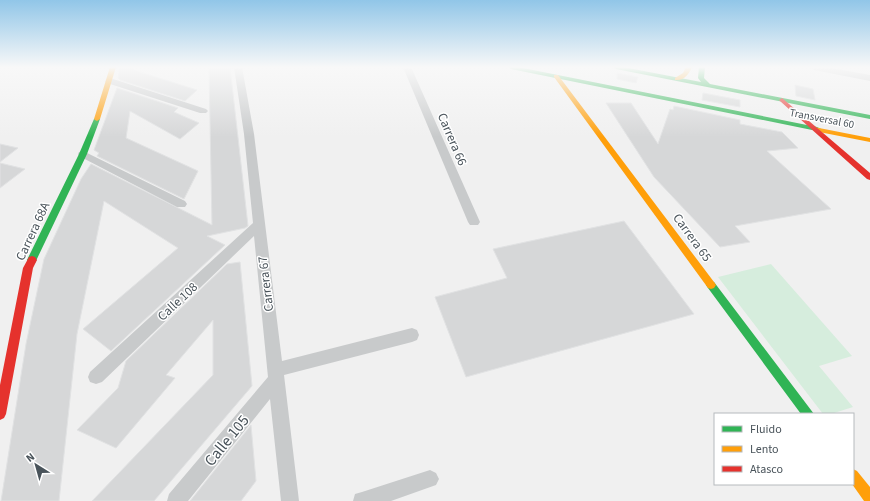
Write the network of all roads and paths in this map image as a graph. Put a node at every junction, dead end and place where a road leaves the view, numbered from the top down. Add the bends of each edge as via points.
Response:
1 (107, 90) edge
2 (137, 90) edge
3 (242, 90) edge
4 (417, 90) edge
5 (567, 90) edge
6 (626, 90) edge
7 (735, 90) edge
8 (782, 100) junction
9 (203, 111) dead end
10 (870, 117) edge
11 (815, 129) junction
12 (870, 140) edge
13 (83, 154) junction
14 (870, 177) edge
15 (181, 204) dead end
16 (474, 222) dead end
17 (258, 226) junction
18 (412, 334) dead end
19 (276, 375) junction
20 (96, 377) dead end
21 (807, 413) edge
22 (0, 414) edge
23 (854, 476) edge
24 (430, 479) dead end
25 (870, 498) edge
26 (176, 501) edge
27 (290, 501) edge
28 (362, 501) edge

1 - 13 street, Carrera 68A
2 - 9 street
3 - 17 street, Carrera 67
4 - 16 street, Carrera 66
5 - 21 street, Carrera 65
6 - 11 street, Transversal 60
7 - 8 street, Transversal 60
8 - 10 street, Transversal 60
8 - 11 street
11 - 12 street, Transversal 60
11 - 14 street
13 - 15 street
13 - 22 street, Carrera 68A via 28,268
17 - 19 street, Carrera 67
17 - 20 street, Calle 108
18 - 19 street
19 - 26 street, Calle 105
19 - 27 street, Carrera 67
23 - 25 street
24 - 28 street

